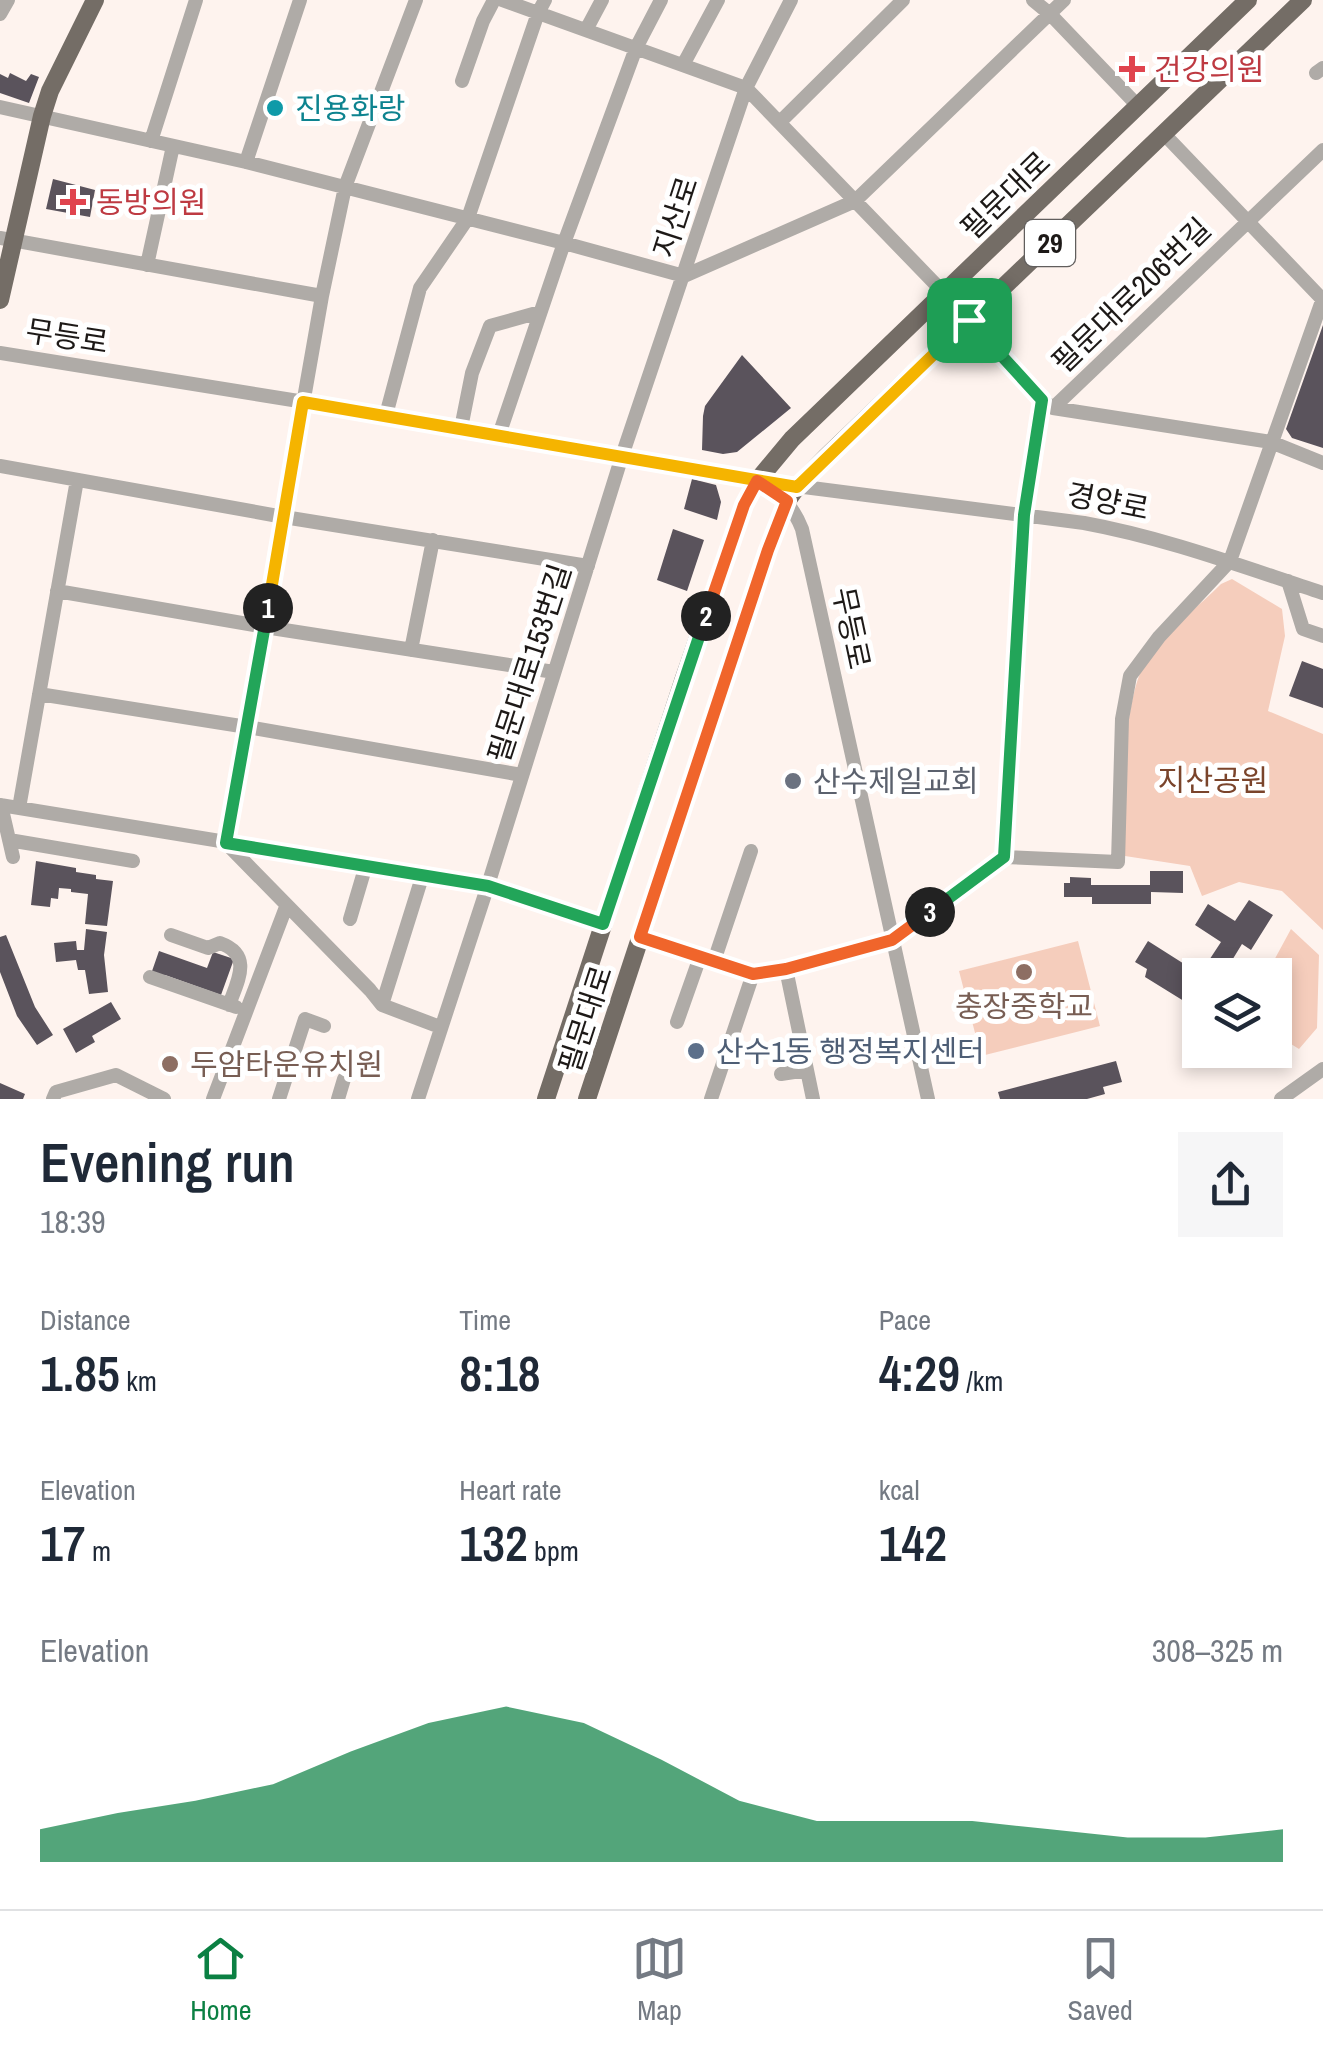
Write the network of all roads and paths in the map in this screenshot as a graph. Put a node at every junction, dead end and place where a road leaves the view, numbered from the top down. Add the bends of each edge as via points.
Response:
1 (8, 0) edge
2 (95, 0) edge
3 (196, 0) edge
4 (300, 0) edge
5 (416, 0) edge
6 (494, 0) edge
7 (502, 0) edge
8 (602, 0) edge
9 (661, 0) edge
10 (718, 0) edge
11 (791, 0) edge
12 (904, 0) edge
13 (1033, 0) edge
14 (1064, 0) edge
15 (1248, 0) edge
16 (1304, 0) edge
17 (542, 7) edge
18 (0, 14) edge
19 (1050, 14) junction
20 (586, 30) junction
21 (636, 48) junction
22 (683, 66) junction
23 (462, 81) dead end
24 (746, 88) junction
25 (1138, 106) junction
26 (0, 107) edge
27 (42, 116) junction
28 (780, 122) junction
29 (1164, 134) junction
30 (151, 141) junction
31 (172, 146) junction
32 (1323, 150) edge
33 (246, 162) junction
34 (345, 187) junction
35 (855, 201) junction
36 (468, 218) junction
37 (1248, 222) junction
38 (6, 239) edge
39 (564, 242) junction
40 (147, 264) junction
41 (684, 276) junction
42 (943, 292) junction
43 (322, 296) junction
44 (1323, 299) edge
45 (0, 300) edge
46 (540, 312) junction
47 (969, 320) junction
48 (0, 353) edge
49 (303, 402) junction
50 (1047, 404) junction
51 (386, 416) junction
52 (461, 428) junction
53 (499, 435) junction
54 (1272, 442) junction
55 (622, 456) junction
56 (1323, 463) edge
57 (0, 466) edge
58 (77, 480) junction
59 (757, 481) junction
60 (792, 494) junction
61 (1024, 515) junction
62 (284, 517) junction
63 (432, 540) junction
64 (1230, 561) junction
65 (588, 566) junction
66 (1288, 581) junction
67 (58, 591) junction
68 (1323, 592) edge
69 (265, 627) junction
70 (1323, 636) edge
71 (411, 650) junction
72 (554, 672) junction
73 (39, 694) junction
74 (246, 727) junction
75 (522, 775) junction
76 (1, 805) edge
77 (19, 808) junction
78 (9, 840) junction
79 (226, 843) junction
80 (751, 851) dead end
81 (13, 857) dead end
82 (1004, 857) junction
83 (133, 861) dead end
84 (366, 865) junction
85 (423, 874) junction
86 (488, 886) junction
87 (286, 906) junction
88 (350, 919) dead end
89 (603, 924) junction
90 (171, 935) dead end
91 (640, 937) junction
92 (892, 940) junction
93 (707, 959) junction
94 (786, 969) junction
95 (753, 974) junction
96 (150, 977) dead end
97 (230, 1005) junction
98 (382, 1006) junction
99 (246, 1011) junction
100 (677, 1022) dead end
101 (324, 1026) dead end
102 (440, 1028) junction
103 (1323, 1069) edge
104 (807, 1070) junction
105 (781, 1074) dead end
106 (344, 1080) dead end
107 (53, 1099) edge
108 (164, 1099) edge
109 (213, 1099) edge
110 (279, 1099) edge
111 (338, 1099) edge
112 (418, 1099) edge
113 (546, 1099) edge
114 (587, 1099) edge
115 (711, 1099) edge
116 (813, 1099) edge
117 (928, 1099) edge
118 (1282, 1099) edge

1 - 18 street
2 - 27 main road
3 - 30 street
4 - 33 street
5 - 34 street
6 - 23 street
7 - 17 street
8 - 20 street
9 - 21 street
10 - 22 street
11 - 24 street, 지산로
12 - 28 street
13 - 19 street
14 - 19 street
15 - 25 main road, 필문대로 / 29
16 - 29 main road, 필문대로 / 29
17 - 20 street
17 - 36 street
19 - 25 street
19 - 35 street
20 - 21 street
21 - 22 street
21 - 39 street
22 - 24 street
24 - 28 street
24 - 41 street, 지산로
25 - 42 main road, 필문대로 / 29
26 - 27 street
27 - 30 street
27 - 38 main road
28 - 35 street
29 - 37 street, 필문대로206번길
29 - 47 main road, 필문대로 / 29
30 - 31 street
31 - 33 street
31 - 40 street
32 - 37 street
33 - 34 street
34 - 36 street
34 - 43 street
35 - 41 street
35 - 42 street
36 - 39 street
36 - 51 street via 420,288
37 - 44 street, 필문대로206번길
37 - 50 street, 필문대로206번길
38 - 40 street
38 - 45 main road
39 - 41 street
39 - 46 street
40 - 43 street
41 - 55 street, 지산로
42 - 59 main road, 필문대로 / 29
43 - 49 street
44 - 54 street, 필문대로206번길
46 - 52 street via 490,326
46 - 53 street
47 - 50 street
47 - 60 main road, 필문대로 / 29
48 - 49 street, 무등로
49 - 51 street, 무등로
49 - 62 street
50 - 54 street
50 - 61 street
51 - 52 street, 무등로
52 - 53 street, 무등로
53 - 55 street, 무등로
54 - 56 street
54 - 64 street, 필문대로206번길
55 - 59 street, 무등로
55 - 65 street, 필문대로153번길
57 - 58 street
58 - 62 street
58 - 67 street
59 - 60 street, 경양로
59 - 89 main road, 필문대로 / 29
60 - 61 street, 경양로
60 - 91 main road, 필문대로 / 29
60 - 92 street, 무등로
61 - 64 street, 경양로 via 1127,530
61 - 82 street
62 - 63 street
62 - 69 street
63 - 65 street
63 - 71 street
64 - 66 street, 경양로
64 - 82 street via 1130,676 1122,720 1118,862
65 - 72 street, 필문대로153번길
66 - 68 street, 경양로
66 - 70 street via 1303,629
67 - 69 street
67 - 73 street
69 - 71 street
69 - 74 street
71 - 72 street
72 - 75 street, 필문대로153번길
73 - 74 street
73 - 77 street
74 - 75 street
74 - 79 street
75 - 86 street, 필문대로153번길
76 - 77 street
76 - 78 street
77 - 79 street
78 - 81 street
78 - 83 street
79 - 84 street
79 - 87 street
80 - 93 street
82 - 92 street
84 - 85 street
84 - 88 street
85 - 86 street
85 - 98 street
86 - 89 street
86 - 102 street, 필문대로153번길
87 - 98 street
87 - 99 street
89 - 113 main road, 필문대로 / 29
90 - 97 street via 236,952 242,968
91 - 93 street
91 - 114 main road, 필문대로 / 29
92 - 94 street
92 - 117 street, 무등로
93 - 95 street
93 - 100 street
94 - 95 street
94 - 104 street
95 - 115 street
96 - 97 street
97 - 99 street
98 - 102 street
99 - 109 street
101 - 110 street via 306,1019
102 - 112 street, 필문대로153번길
103 - 118 street
104 - 105 street
104 - 116 street
106 - 111 street
107 - 108 street via 56,1092 116,1075

